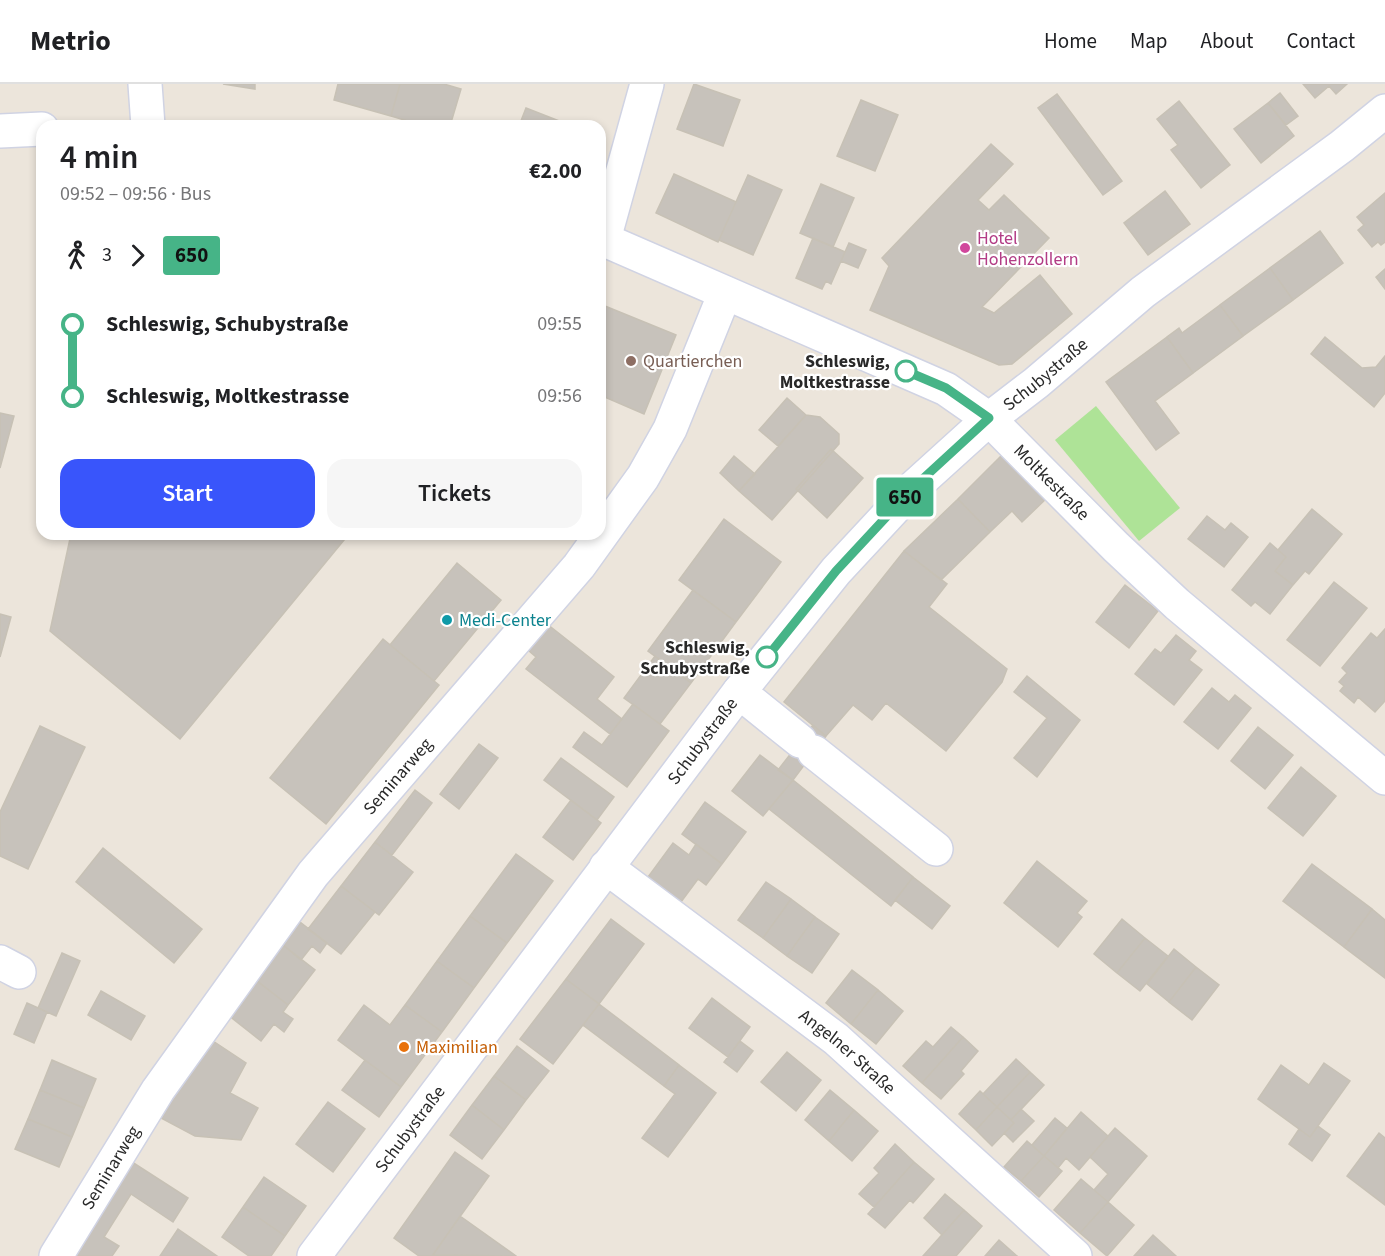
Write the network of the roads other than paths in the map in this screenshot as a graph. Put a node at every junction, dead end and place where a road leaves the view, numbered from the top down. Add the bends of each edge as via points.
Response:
1 (145, 84) edge
2 (647, 84) edge
3 (1385, 111) edge
4 (148, 120) edge
5 (36, 129) edge
6 (0, 131) edge
7 (606, 225) edge
8 (606, 241) edge
9 (725, 293) junction
10 (989, 418) junction
11 (606, 528) edge
12 (598, 540) edge
13 (739, 692) junction
14 (1385, 778) edge
15 (936, 849) dead end
16 (606, 867) junction
17 (328, 1251) edge
18 (56, 1256) edge
19 (1075, 1256) edge

1 - 4 street
2 - 7 street
3 - 10 street, Schubystraße via 1143,292
5 - 6 street
8 - 9 street, Moltkestraße
9 - 10 street, Moltkestraße via 946,388
9 - 11 street, Seminarweg via 670,429 643,477
10 - 13 street, Schubystraße via 915,486 836,571
10 - 14 street, Moltkestraße via 1168,596
12 - 18 street, Seminarweg via 313,874 158,1090
13 - 15 street
13 - 16 street, Schubystraße
16 - 17 street, Schubystraße
16 - 19 street, Angelner Straße via 836,1039

